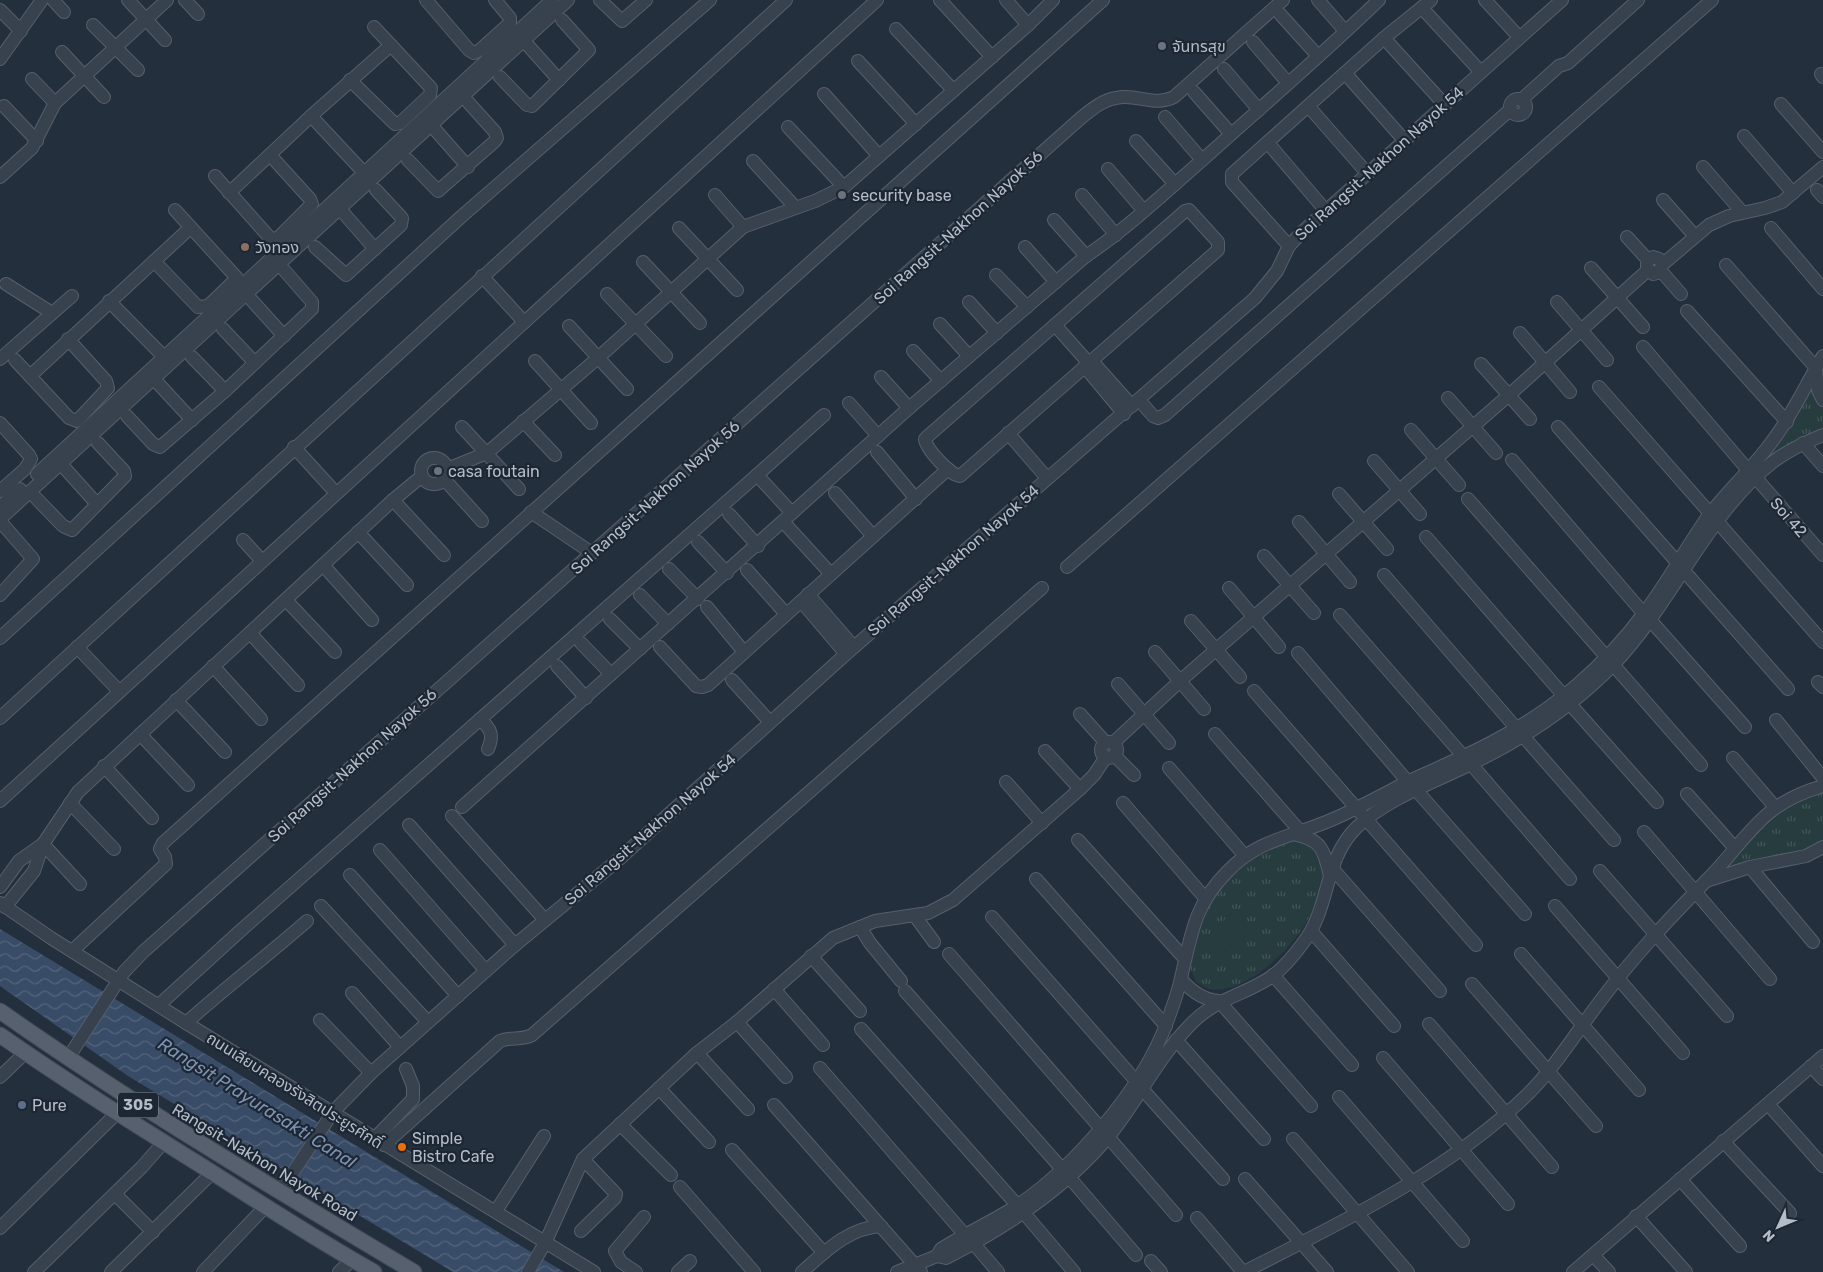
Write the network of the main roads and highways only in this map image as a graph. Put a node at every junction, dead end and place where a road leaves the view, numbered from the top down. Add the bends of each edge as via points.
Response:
1 (0, 1011) edge
2 (0, 1035) edge
3 (281, 1193) junction
4 (264, 1207) junction
5 (285, 1220) junction
6 (374, 1272) edge
7 (414, 1272) edge

1 - 3 main road, Rangsit-Nakhon Nayok Road / 305 via 72,1052 187,1136
2 - 4 main road, 305 via 116,1114
3 - 4 main road
3 - 5 main road
3 - 7 main road, Rangsit-Nakhon Nayok Road / 305
4 - 5 main road, 305
5 - 6 main road, 305

